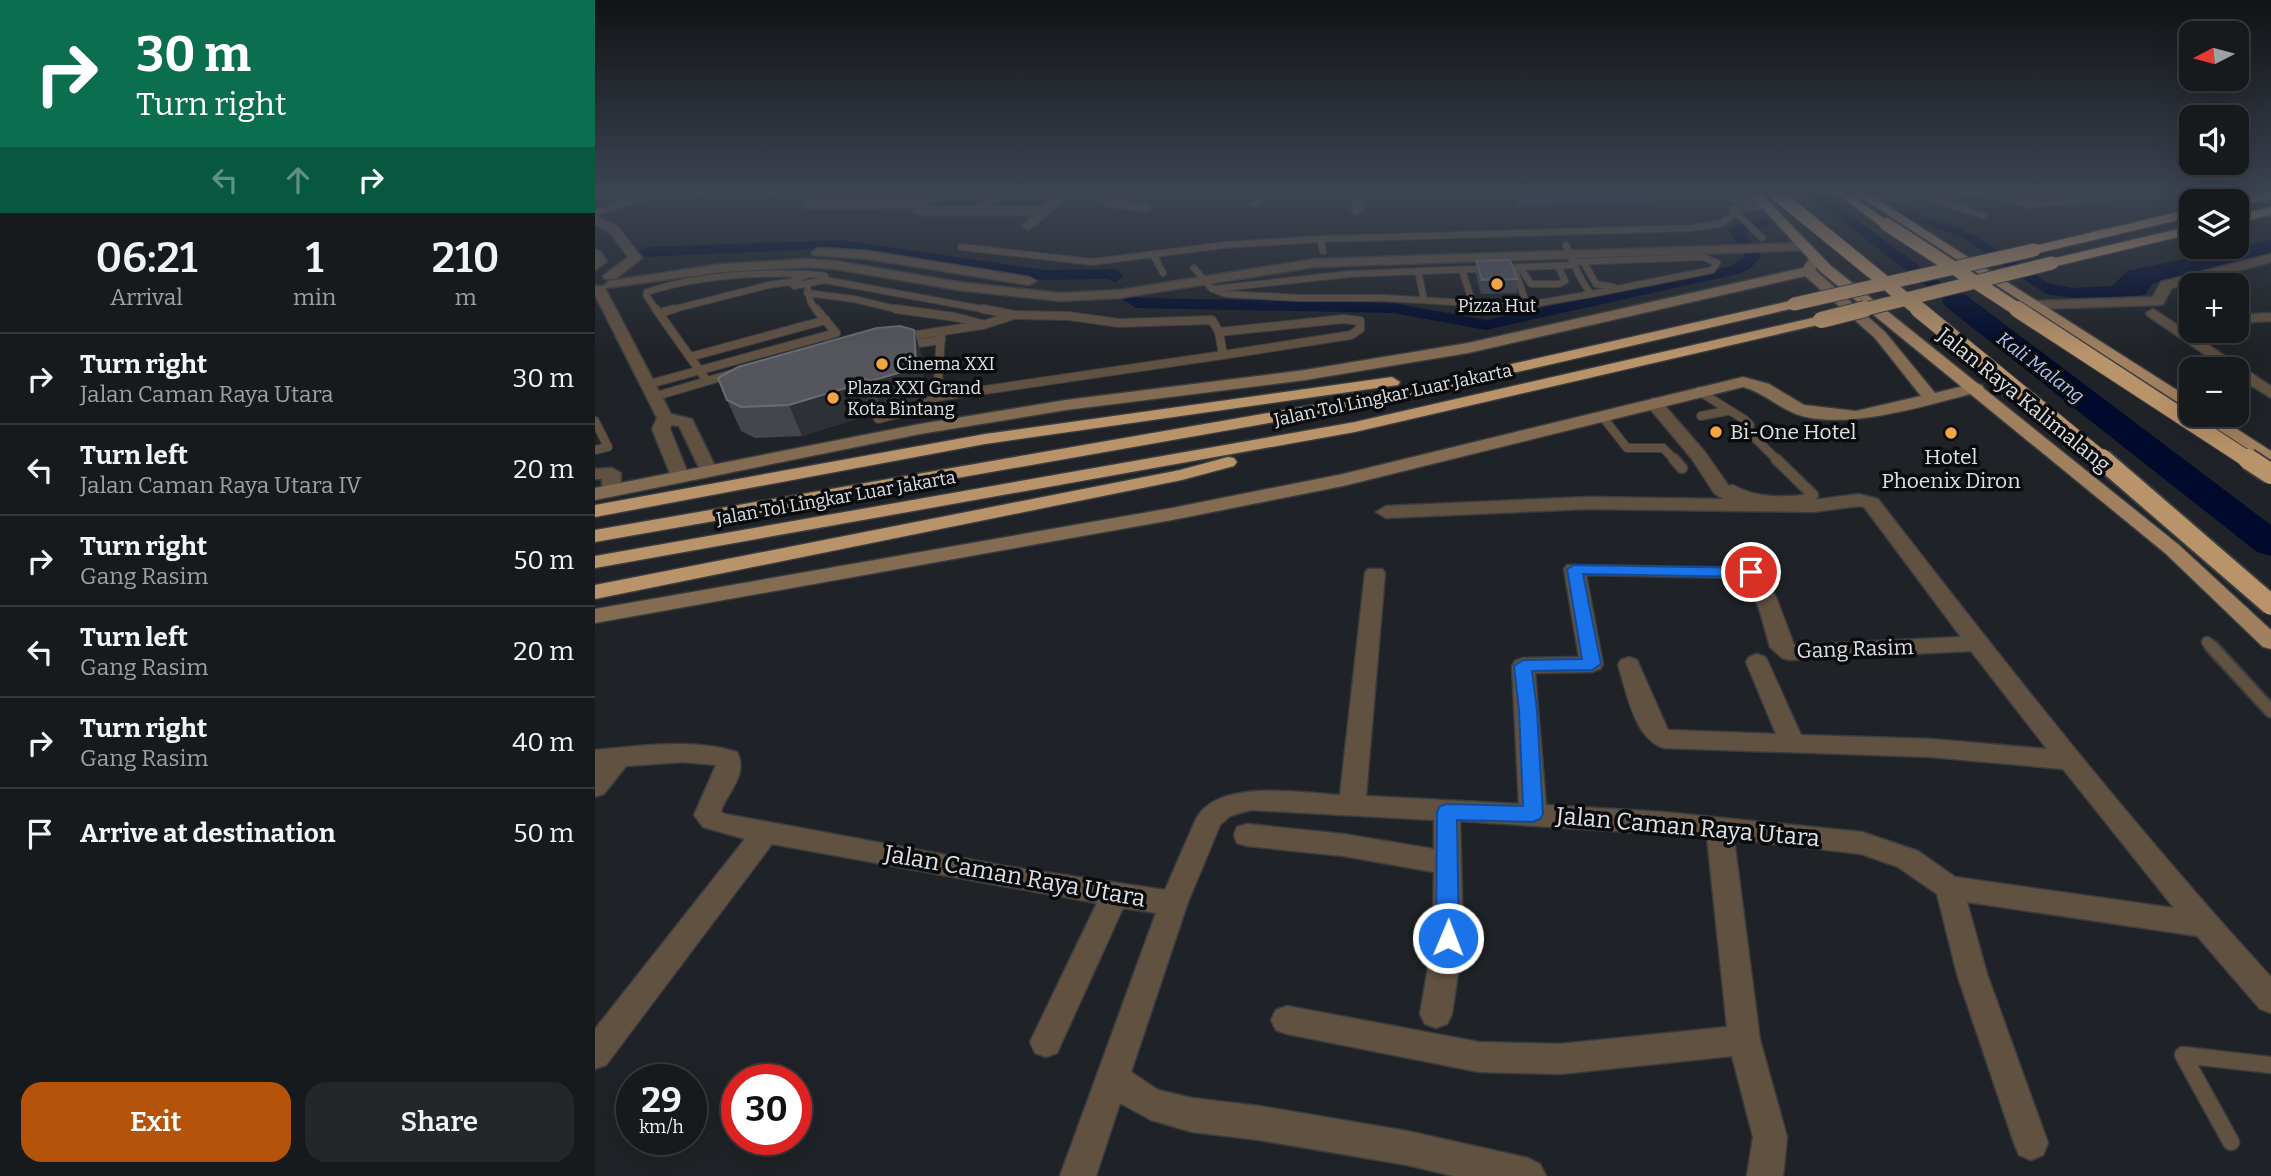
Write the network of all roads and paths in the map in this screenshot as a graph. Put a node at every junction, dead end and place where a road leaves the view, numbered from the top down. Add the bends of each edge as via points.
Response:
1 (626, 246) edge
2 (1219, 246) edge
3 (1318, 246) edge
4 (1502, 246) edge
5 (1706, 246) edge
6 (1783, 246) edge
7 (1800, 246) edge
8 (1832, 246) edge
9 (1922, 246) edge
10 (1941, 246) edge
11 (2052, 246) edge
12 (2124, 246) edge
13 (961, 247) dead end
14 (1806, 253) junction
15 (595, 254) edge
16 (1154, 256) junction
17 (1573, 257) junction
18 (2271, 258) edge
19 (595, 266) edge
20 (1558, 266) junction
21 (1716, 266) junction
22 (1517, 268) junction
23 (1462, 270) junction
24 (1418, 271) junction
25 (1163, 273) junction
26 (1346, 273) junction
27 (810, 274) junction
28 (1297, 277) junction
29 (1203, 279) junction
30 (825, 280) junction
31 (790, 282) junction
32 (941, 283) junction
33 (602, 284) edge
34 (958, 286) junction
35 (807, 290) junction
36 (1591, 294) junction
37 (918, 296) junction
38 (1346, 297) junction
39 (1300, 298) junction
40 (934, 299) junction
41 (1424, 300) junction
42 (1473, 304) junction
43 (1527, 304) junction
44 (2035, 305) junction
45 (659, 313) junction
46 (2153, 313) dead end
47 (1015, 314) junction
48 (825, 320) junction
49 (2249, 320) edge
50 (2267, 320) edge
51 (2169, 324) junction
52 (2179, 324) edge
53 (983, 325) junction
54 (1687, 330) junction
55 (1219, 332) junction
56 (836, 333) junction
57 (941, 336) junction
58 (886, 339) edge
59 (845, 341) edge
60 (890, 348) edge
61 (715, 350) junction
62 (1223, 355) junction
63 (690, 357) junction
64 (2218, 357) edge
65 (724, 363) junction
66 (700, 370) junction
67 (744, 370) edge
68 (2249, 378) edge
69 (707, 381) junction
70 (1976, 388) junction
71 (650, 391) junction
72 (1699, 391) junction
73 (2271, 393) edge
74 (937, 397) junction
75 (1930, 397) junction
76 (2179, 399) edge
77 (1656, 402) junction
78 (1727, 411) junction
79 (876, 415) dead end
80 (1602, 416) junction
81 (1701, 416) dead end
82 (665, 418) junction
83 (595, 421) edge
84 (1355, 427) junction
85 (2222, 427) edge
86 (595, 450) edge
87 (2271, 459) edge
88 (1682, 468) dead end
89 (708, 470) junction
90 (595, 474) edge
91 (2271, 474) edge
92 (680, 476) junction
93 (603, 492) edge
94 (1742, 504) junction
95 (595, 511) edge
96 (1386, 512) dead end
97 (595, 536) edge
98 (595, 562) edge
99 (1375, 573) dead end
100 (595, 592) edge
101 (2271, 605) edge
102 (595, 616) edge
103 (2207, 642) dead end
104 (2271, 642) edge
105 (1977, 643) junction
106 (1757, 662) dead end
107 (1629, 666) dead end
108 (2271, 711) edge
109 (1793, 745) junction
110 (606, 758) edge
111 (2073, 761) junction
112 (595, 787) edge
113 (1352, 806) junction
114 (1447, 812) junction
115 (1533, 814) junction
116 (1719, 828) junction
117 (766, 832) junction
118 (1248, 835) dead end
119 (1448, 863) junction
120 (1949, 888) junction
121 (1115, 895) junction
122 (1174, 902) junction
123 (2205, 925) junction
124 (2271, 999) edge
125 (1436, 1014) dead end
126 (1287, 1020) dead end
127 (1744, 1040) junction
128 (1045, 1042) dead end
129 (595, 1054) edge
130 (2271, 1065) edge
131 (1112, 1078) junction
132 (2231, 1142) dead end
133 (2031, 1143) dead end
134 (1078, 1176) edge
135 (1528, 1176) edge
136 (1765, 1176) edge

1 - 33 street via 635,258
2 - 16 lane
3 - 29 street via 1270,256
4 - 17 street
5 - 17 street
6 - 14 street
7 - 14 main road, Jalan Raya Kalimalang
8 - 101 highway, bridge via 2199,538
9 - 91 highway, bridge
10 - 44 main road
11 - 54 highway, Jalan Tol Lingkar Luar Jakarta, bridge
12 - 84 highway, Jalan Tol Lingkar Luar Jakarta, bridge
13 - 16 lane via 1092,262
14 - 70 main road, Jalan Raya Kalimalang
14 - 75 street
14 - 89 street via 1522,337 1402,360 1053,407
15 - 19 street via 600,261
16 - 25 lane
17 - 20 lane
17 - 21 lane via 1703,257
17 - 21 lane via 1596,284 1611,287
17 - 29 street via 1315,263
17 - 36 lane
18 - 44 street via 2166,285 2158,301
20 - 22 lane
20 - 22 lane via 1565,281 1558,285 1531,284
21 - 36 lane
22 - 23 lane
22 - 43 lane
23 - 24 lane
23 - 42 lane
24 - 26 lane
24 - 41 lane
25 - 29 street
25 - 33 street via 1043,283 830,251 724,258
26 - 28 lane
26 - 38 lane
27 - 30 lane via 825,276
27 - 31 lane
27 - 45 lane via 688,282 654,289 646,295
28 - 29 lane
28 - 39 lane
29 - 34 street via 1119,294 1061,297
29 - 39 lane via 1226,294
30 - 35 lane
30 - 37 lane
31 - 35 lane
31 - 45 lane
32 - 33 street via 836,265 788,263
32 - 34 street
32 - 37 lane
33 - 71 street
34 - 40 lane
35 - 48 lane
35 - 53 lane
36 - 43 lane
37 - 40 lane
38 - 39 lane
38 - 41 lane
40 - 47 lane
41 - 42 lane
42 - 43 lane
44 - 76 main road
45 - 63 lane
46 - 51 street
47 - 53 lane
47 - 55 lane via 1119,323 1212,320
48 - 56 lane
48 - 61 lane
49 - 50 street
51 - 52 street
51 - 64 street
53 - 57 lane
54 - 95 highway via 1365,387 985,439
54 - 97 highway, Jalan Tol Lingkar Luar Jakarta via 1388,397
55 - 62 lane
55 - 62 lane via 1360,321 1360,329 1351,335
56 - 59 lane
56 - 65 lane
57 - 58 lane
57 - 60 lane
57 - 74 lane
61 - 63 lane
61 - 65 lane
62 - 74 lane
63 - 66 lane
65 - 66 lane
66 - 69 lane
66 - 71 lane
67 - 69 lane
68 - 73 street
69 - 71 lane
70 - 75 street
70 - 104 main road, Jalan Raya Kalimalang via 2172,549
71 - 82 street
72 - 75 street via 1743,382 1763,387 1800,410 1856,416
72 - 77 street
72 - 78 lane
74 - 79 lane via 914,410 878,419
77 - 78 lane via 1735,493 1810,499 1813,495 1749,432 1750,425
77 - 80 street
77 - 94 street via 1721,489
78 - 81 lane
80 - 88 lane via 1627,447 1660,447
80 - 102 street via 1343,480 1185,512
82 - 89 street via 687,423
82 - 92 street via 661,429
83 - 86 lane via 608,447
84 - 98 highway, Jalan Tol Lingkar Luar Jakarta
84 - 100 highway via 1182,475
85 - 87 main road
89 - 92 street
90 - 93 street via 612,474
92 - 93 street
94 - 96 street via 1588,503
94 - 105 street via 1871,503
99 - 113 street
103 - 108 lane
105 - 111 street
105 - 115 street, Gang Rasim via 1790,653 1781,648 1777,628 1751,572 1574,569 1592,664 1523,666
106 - 109 street
107 - 109 street via 1658,736
109 - 111 street via 1931,748
110 - 112 street
110 - 117 street, Jalan Caman Raya Utara via 711,755 728,759 729,772 707,815 723,824
111 - 123 street
113 - 114 street, Jalan Caman Raya Utara
113 - 122 street, Jalan Caman Raya Utara via 1251,800 1221,809 1209,819
114 - 115 street, Jalan Caman Raya Utara
114 - 119 street
115 - 116 street, Jalan Caman Raya Utara
116 - 120 street, Jalan Caman Raya Utara via 1862,843 1908,859
116 - 127 street
117 - 121 street, Jalan Caman Raya Utara
117 - 129 street
118 - 119 street
119 - 125 street via 1448,938
120 - 123 street, Jalan Caman Raya Utara
120 - 133 street via 1972,974
121 - 122 street, Jalan Caman Raya Utara
121 - 128 street
122 - 131 street
123 - 124 street
126 - 127 street via 1479,1057 1560,1059
127 - 136 street via 1770,1137
130 - 132 lane via 2183,1055
131 - 134 street
131 - 135 street via 1151,1104 1192,1115 1407,1148

